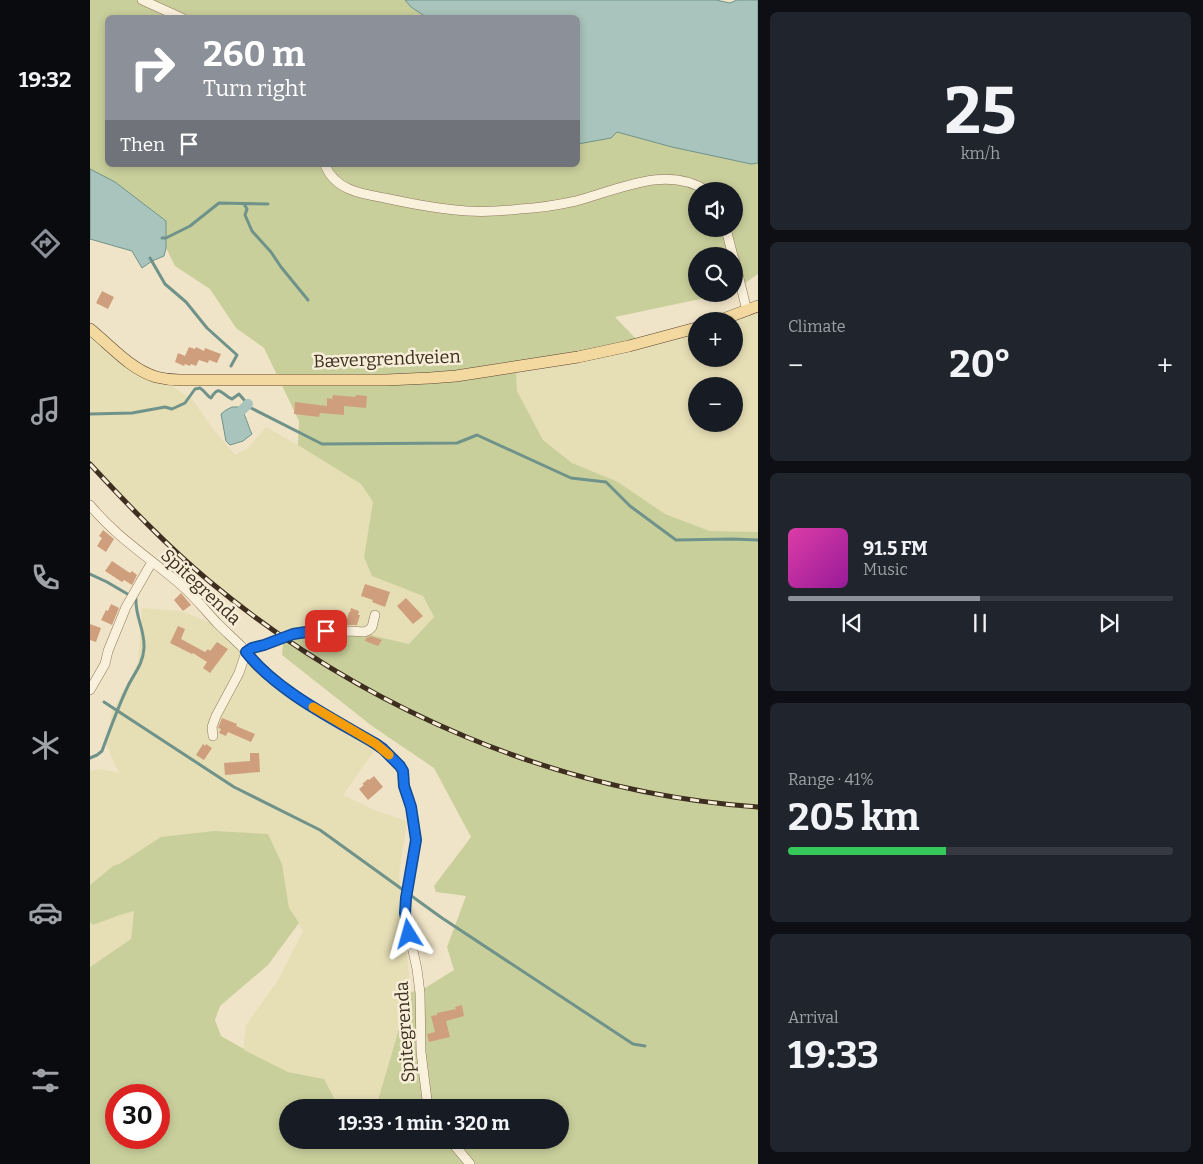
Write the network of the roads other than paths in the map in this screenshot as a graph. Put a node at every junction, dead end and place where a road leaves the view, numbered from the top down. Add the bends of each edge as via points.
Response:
1 (142, 0) edge
2 (175, 15) edge
3 (326, 167) edge
4 (688, 182) edge
5 (743, 294) edge
6 (758, 306) edge
7 (747, 311) junction
8 (743, 312) edge
9 (90, 329) edge
10 (688, 330) edge
11 (90, 505) edge
12 (152, 562) junction
13 (375, 615) dead end
14 (246, 652) junction
15 (90, 690) edge
16 (213, 736) dead end
17 (427, 1099) edge
18 (458, 1149) edge
19 (470, 1164) edge

1 - 2 street
3 - 4 street via 333,180 363,194 468,211 553,205 663,179
5 - 7 street
6 - 7 main road
7 - 8 main road
9 - 10 main road, Bævergrendveien via 136,368 157,377 188,380 386,380 456,376 578,357
11 - 12 street, Spitegrenda via 104,522
12 - 14 street, Spitegrenda via 196,599
12 - 15 street via 126,607 105,664
13 - 14 street via 372,627 364,632 293,634
14 - 16 street via 239,673 216,716
14 - 17 street, Spitegrenda via 281,686 376,744 403,771 402,780 415,832 405,913 420,992 421,1052
18 - 19 street

